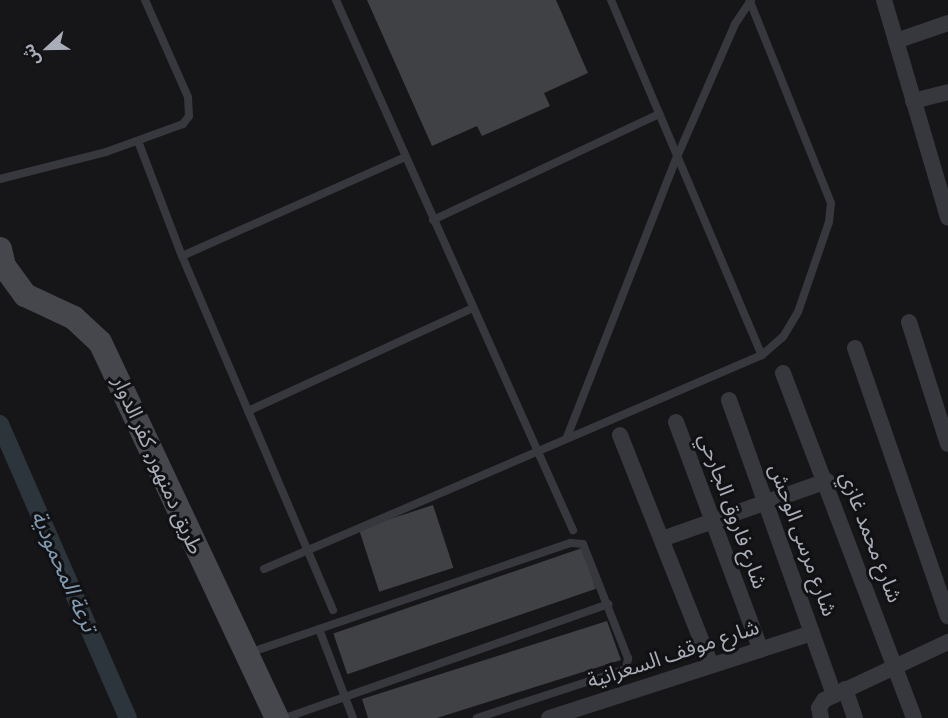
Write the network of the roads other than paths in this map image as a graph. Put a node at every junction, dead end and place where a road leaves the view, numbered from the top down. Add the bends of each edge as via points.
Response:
1 (145, 0) edge
2 (336, 0) edge
3 (611, 0) edge
4 (884, 0) edge
5 (750, 1) edge
6 (948, 23) edge
7 (896, 41) junction
8 (948, 92) edge
9 (913, 101) junction
10 (659, 114) junction
11 (138, 141) junction
12 (405, 157) junction
13 (677, 157) junction
14 (942, 174) edge
15 (0, 179) edge
16 (948, 218) edge
17 (433, 220) junction
18 (0, 249) edge
19 (182, 256) junction
20 (473, 308) junction
21 (909, 322) dead end
22 (855, 348) dead end
23 (762, 355) junction
24 (783, 373) dead end
25 (729, 400) dead end
26 (248, 411) junction
27 (676, 422) dead end
28 (620, 435) dead end
29 (567, 437) junction
30 (948, 444) edge
31 (537, 450) junction
32 (827, 481) junction
33 (766, 503) junction
34 (714, 522) junction
35 (573, 530) dead end
36 (662, 539) junction
37 (307, 550) junction
38 (264, 568) dead end
39 (608, 604) junction
40 (333, 610) dead end
41 (948, 616) edge
42 (319, 629) junction
43 (812, 633) junction
44 (947, 645) edge
45 (761, 650) junction
46 (246, 654) junction
47 (711, 665) junction
48 (896, 666) junction
49 (834, 695) junction
50 (345, 696) junction
51 (277, 718) edge
52 (285, 718) edge
53 (353, 718) edge
54 (477, 718) edge
55 (549, 718) edge
56 (821, 718) edge
57 (855, 718) edge
58 (914, 718) edge

1 - 11 lane via 190,106 183,124
2 - 12 lane
3 - 10 lane
4 - 7 street
5 - 13 lane via 735,24
5 - 23 lane via 831,203 829,222 795,319 783,337
6 - 7 street
7 - 9 street
8 - 9 street
9 - 14 street
10 - 13 lane
10 - 17 lane
11 - 15 lane
11 - 19 lane
12 - 17 lane
12 - 19 lane
13 - 23 lane
13 - 29 lane
14 - 16 street
17 - 20 lane
18 - 46 main road, طريق دمنهور, كفر الدوار via 4,266 25,295 74,318 100,342
19 - 26 lane
20 - 26 lane
20 - 31 lane
21 - 30 street
22 - 41 street
23 - 29 lane
24 - 32 street, شارع محمد غازي
25 - 33 street, شارع مرسى الوحش
26 - 37 lane
27 - 34 street, شارع فاروق الجارحي
28 - 36 street
29 - 31 lane
31 - 35 lane
31 - 37 lane
32 - 33 street
32 - 48 street, شارع محمد غازي
33 - 34 street
33 - 43 street, شارع مرسى الوحش
34 - 36 street
34 - 45 street, شارع فاروق الجارحي
36 - 47 street
37 - 38 lane
37 - 40 lane
39 - 42 lane via 587,548 578,543
39 - 50 lane
39 - 54 lane via 628,658 622,672
42 - 46 lane
42 - 50 lane
43 - 45 street, شارع موقف السعرانية
43 - 49 street, شارع مرسى الوحش
44 - 48 street
45 - 47 street, شارع موقف السعرانية
46 - 51 main road, طريق دمنهور, كفر الدوار
47 - 55 street, شارع موقف السعرانية
48 - 49 street
48 - 58 street, شارع محمد غازي
49 - 56 street via 819,708
49 - 57 street, شارع مرسى الوحش
50 - 52 lane
50 - 53 lane

